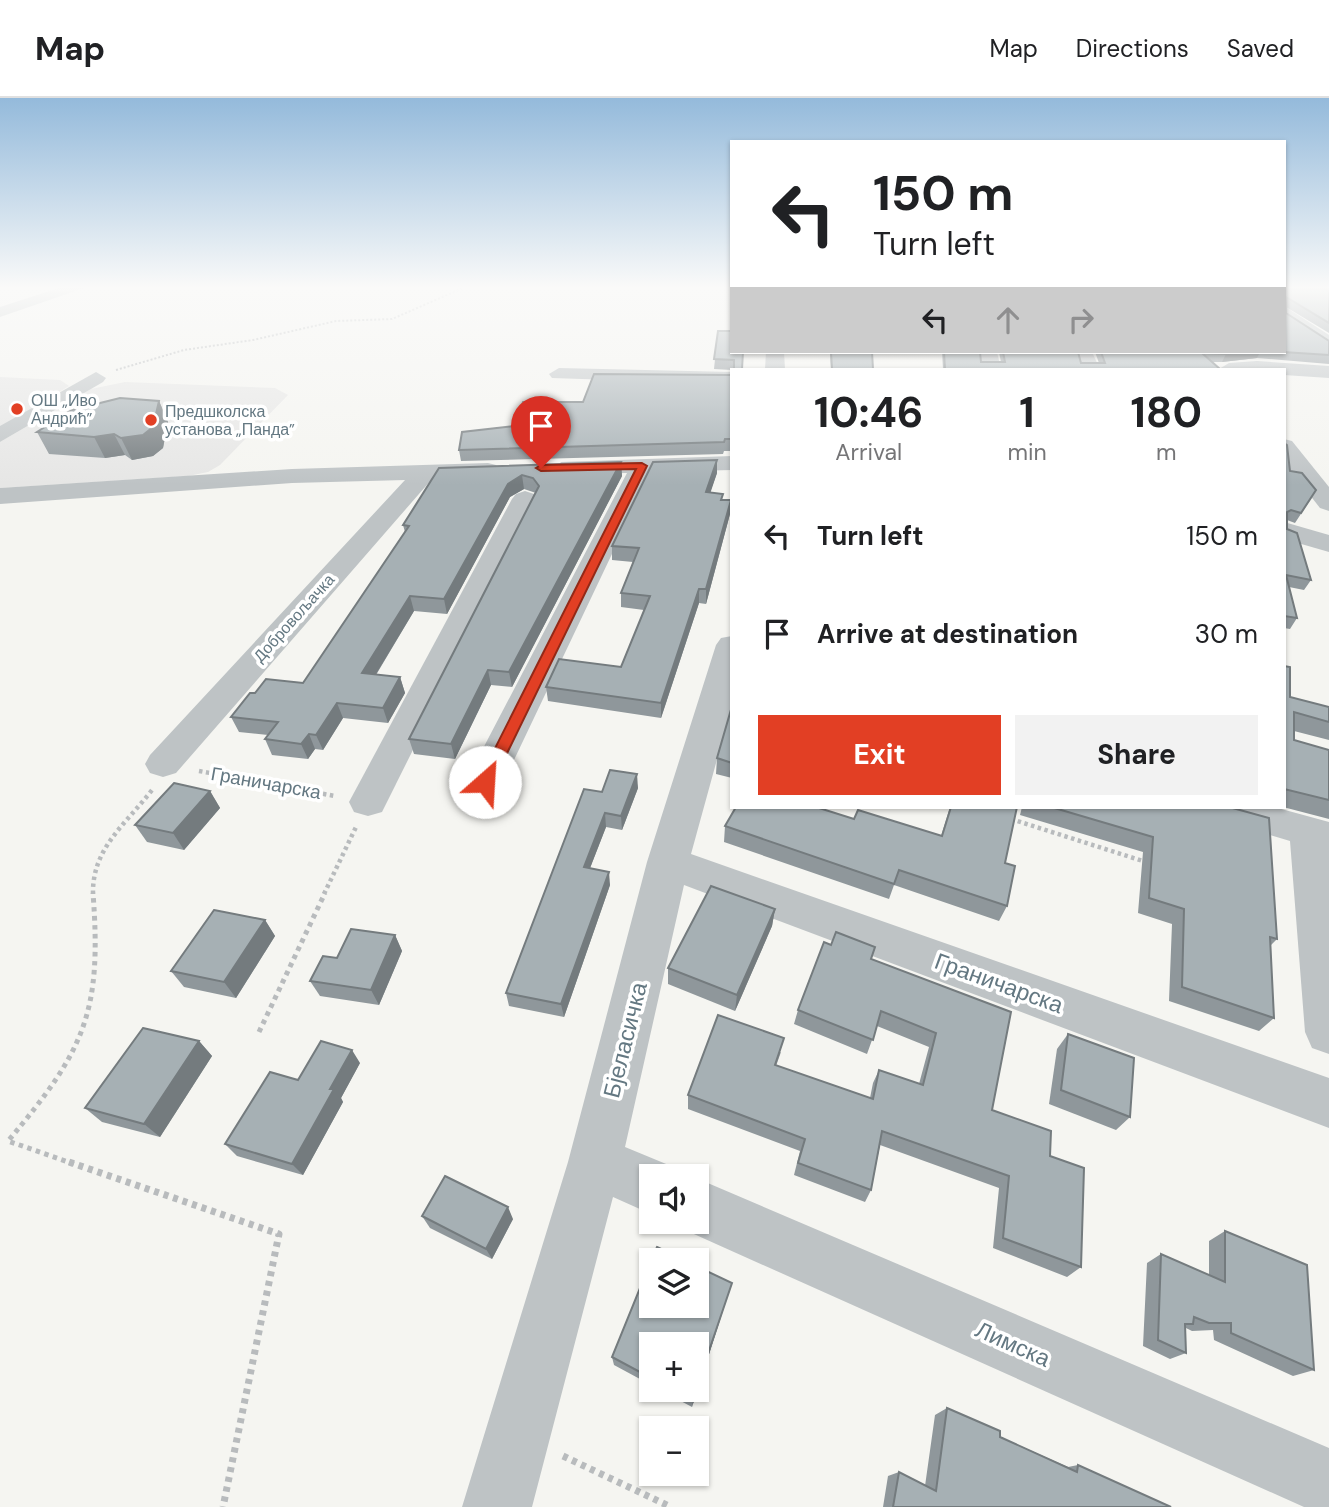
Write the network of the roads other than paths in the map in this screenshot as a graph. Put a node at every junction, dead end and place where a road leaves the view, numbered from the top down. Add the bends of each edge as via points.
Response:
1 (1254, 359) edge
2 (1232, 368) edge
3 (1329, 372) edge
4 (559, 374) dead end
5 (730, 378) edge
6 (96, 379) road end
7 (0, 435) edge
8 (1286, 449) edge
9 (730, 463) edge
10 (642, 466) junction
11 (541, 468) edge
12 (506, 469) edge
13 (425, 472) junction
14 (0, 496) edge
15 (525, 499) dead end
16 (1329, 503) edge
17 (1286, 531) edge
18 (1326, 542) edge
19 (729, 659) edge
20 (163, 764) road end
21 (485, 782) dead end
22 (368, 802) road end
23 (1230, 809) edge
24 (1319, 834) edge
25 (668, 862) junction
26 (1329, 1032) edge
27 (1329, 1103) edge
28 (595, 1162) junction
29 (639, 1181) edge
30 (709, 1212) edge
31 (1329, 1483) edge
32 (497, 1507) edge

1 - 2 street
1 - 3 street
4 - 5 street
6 - 7 street
8 - 16 street
9 - 10 street
10 - 11 street
10 - 21 street
12 - 13 street
13 - 14 street via 292,476
13 - 20 street, Добровољачка
15 - 22 street
16 - 18 street
17 - 18 street
19 - 25 street, Бјеласичка
23 - 24 street
24 - 26 street
25 - 27 street, Граничарска
25 - 28 street, Бјеласичка
28 - 29 street
28 - 32 street, Бјеласичка
30 - 31 street, Лимска

